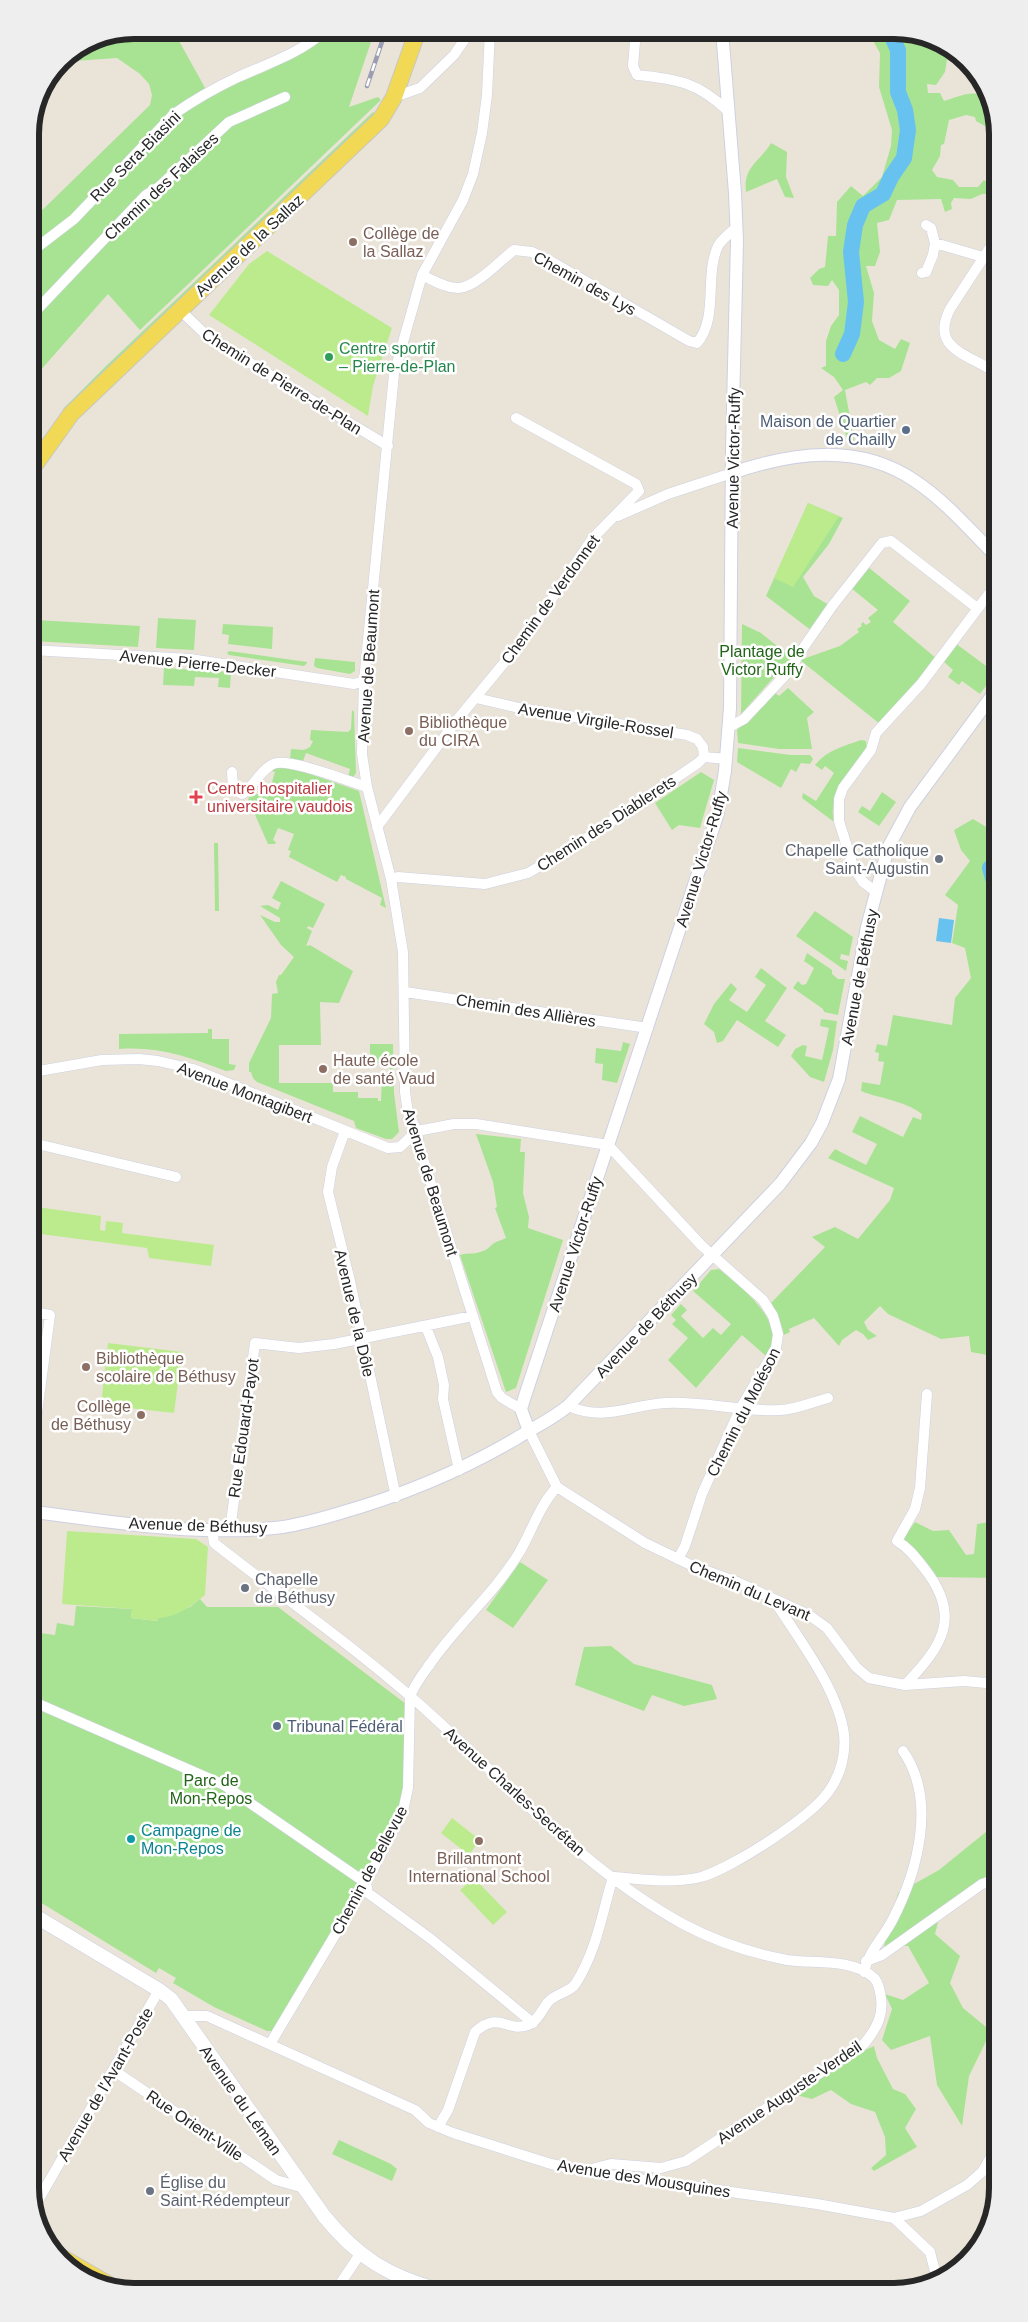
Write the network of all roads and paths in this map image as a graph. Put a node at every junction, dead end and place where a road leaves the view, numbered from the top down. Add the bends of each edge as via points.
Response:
1 (314, 39) edge
2 (415, 39) edge
3 (465, 39) edge
4 (490, 39) edge
5 (635, 39) edge
6 (723, 39) edge
7 (285, 97) dead end
8 (394, 97) junction
9 (729, 112) junction
10 (926, 226) dead end
11 (737, 227) junction
12 (935, 243) junction
13 (39, 245) edge
14 (989, 249) edge
15 (954, 250) junction
16 (934, 255) junction
17 (984, 257) junction
18 (922, 273) dead end
19 (422, 275) junction
20 (39, 308) edge
21 (181, 310) junction
22 (989, 369) edge
23 (516, 418) dead end
24 (388, 446) junction
25 (39, 457) edge
26 (732, 473) junction
27 (608, 521) junction
28 (989, 549) edge
29 (989, 592) edge
30 (977, 608) junction
31 (39, 650) edge
32 (364, 681) junction
33 (476, 698) junction
34 (989, 699) edge
35 (989, 712) edge
36 (729, 727) junction
37 (957, 746) junction
38 (704, 757) junction
39 (727, 760) junction
40 (232, 772) dead end
41 (367, 787) junction
42 (377, 827) junction
43 (391, 879) junction
44 (875, 891) junction
45 (405, 992) junction
46 (648, 1028) junction
47 (39, 1071) edge
48 (346, 1131) junction
49 (417, 1131) junction
50 (39, 1144) edge
51 (608, 1145) junction
52 (176, 1177) dead end
53 (713, 1255) junction
54 (39, 1313) edge
55 (473, 1316) junction
56 (426, 1327) junction
57 (362, 1340) junction
58 (927, 1394) dead end
59 (39, 1398) edge
60 (828, 1398) dead end
61 (568, 1406) junction
62 (521, 1409) junction
63 (740, 1409) junction
64 (529, 1431) junction
65 (459, 1470) junction
66 (557, 1487) junction
67 (396, 1496) junction
68 (39, 1513) edge
69 (212, 1529) junction
70 (230, 1530) junction
71 (678, 1559) junction
72 (774, 1600) junction
73 (989, 1683) edge
74 (905, 1685) junction
75 (410, 1697) junction
76 (39, 1704) edge
77 (903, 1751) dead end
78 (613, 1877) junction
79 (989, 1882) edge
80 (366, 1883) junction
81 (39, 1918) edge
82 (866, 1961) junction
83 (853, 1967) junction
84 (864, 1972) junction
85 (159, 1990) junction
86 (183, 2016) junction
87 (533, 2023) junction
88 (270, 2044) junction
89 (113, 2070) junction
90 (438, 2127) junction
91 (989, 2163) edge
92 (595, 2173) junction
93 (304, 2188) junction
94 (40, 2198) edge
95 (894, 2218) junction
96 (360, 2254) junction
97 (936, 2274) edge
98 (341, 2283) edge
99 (419, 2283) edge

1 - 13 street, Rue Sera-Biasini via 294,54 193,100 74,219
2 - 8 main road
3 - 8 street via 454,55 420,88
4 - 19 street, Avenue de Beaumont via 482,133 470,184
5 - 9 street via 633,66 637,75 674,78 695,87
6 - 9 street, Avenue Victor-Ruffy
7 - 20 street, Chemin des Falaises via 229,122 159,187 146,195
8 - 21 main road, Avenue de la Sallaz via 381,119
9 - 11 street, Avenue Victor-Ruffy
10 - 12 street via 931,228
11 - 19 street, Chemin des Lys via 718,246 707,324 697,343 532,252 514,250 470,286 459,289
11 - 26 street, Avenue Victor-Ruffy
12 - 15 street
12 - 16 street
14 - 17 street
15 - 16 street
15 - 17 street
16 - 18 street via 926,272
17 - 22 street via 950,309 944,332 954,350
19 - 24 street, Avenue de Beaumont via 394,374
21 - 24 street, Chemin de Pierre-de-Plan via 204,333 237,355
21 - 25 main road, Avenue de la Sallaz via 71,414
23 - 27 street, Chemin de Verdonnet via 639,486 638,495
24 - 32 street, Avenue de Beaumont
26 - 27 street via 668,494
26 - 28 street via 802,455 841,454 877,462 926,489
26 - 36 street, Avenue Victor-Ruffy
27 - 33 street, Chemin de Verdonnet via 592,539 531,630
29 - 30 street
30 - 36 street via 891,542 882,542 833,605 793,667 744,719
30 - 44 street via 916,690 876,733 871,750 842,791 839,821 853,866
31 - 32 street, Avenue Pierre-Decker via 190,659 349,683
32 - 41 street, Avenue de Beaumont via 362,754
33 - 38 street, Avenue Virgile-Rossel via 687,735 697,739 703,747
33 - 42 street, Chemin de Verdonnet
34 - 37 street, Avenue de Béthusy
35 - 37 street, Avenue de Béthusy via 971,735
36 - 39 street, Avenue Victor-Ruffy
37 - 44 street, Avenue de Béthusy via 908,809 888,848
38 - 39 street
38 - 43 street, Chemin des Diablerets via 575,846 528,873 485,884
39 - 46 street, Avenue Victor-Ruffy via 718,813
40 - 41 street via 233,788 242,794 270,765 284,762
41 - 42 street, Avenue de Beaumont
42 - 43 street, Avenue de Beaumont
43 - 45 street, Avenue de Beaumont via 403,952
44 - 53 street, Avenue de Béthusy via 839,1078 822,1123 780,1184
45 - 46 street, Chemin des Allières
45 - 49 street, Avenue de Beaumont via 405,1092 408,1113
46 - 51 street, Avenue Victor-Ruffy
47 - 48 street, Avenue Montagibert via 102,1060 158,1061 193,1069
48 - 49 street, Avenue Montagibert via 388,1148 400,1146
48 - 57 street, Avenue de la Dôle via 332,1167 328,1192
49 - 51 street via 454,1124 476,1124
49 - 55 street, Avenue de Beaumont
50 - 52 street
51 - 53 street, Chemin du Moléson
51 - 62 street, Avenue Victor-Ruffy
53 - 61 street, Avenue de Béthusy
53 - 63 street, Chemin du Moléson via 769,1307 777,1328 776,1348
54 - 59 street via 50,1315
55 - 56 street
55 - 62 street, Avenue de Beaumont via 497,1392
56 - 57 street
56 - 65 street via 438,1357 444,1385 443,1399
57 - 67 street, Avenue de la Dôle
57 - 70 street, Rue Edouard-Payot via 299,1348 255,1343
58 - 74 street via 920,1488 914,1509 897,1541 906,1546 930,1575 942,1596 946,1618 941,1639 932,1655
60 - 63 street via 782,1410
61 - 63 street via 584,1413 681,1403
61 - 64 street, Avenue de Béthusy via 551,1420
62 - 64 street
63 - 71 street, Chemin du Moléson via 702,1494
64 - 65 street, Avenue de Béthusy
64 - 66 street
65 - 67 street, Avenue de Béthusy
66 - 71 street, Chemin du Levant via 646,1543
66 - 75 street, Chemin de Bellevue via 544,1504 519,1553 487,1598 438,1652
67 - 70 street, Avenue de Béthusy via 302,1524
68 - 69 street, Avenue de Béthusy via 156,1527
69 - 70 street, Avenue de Béthusy
69 - 75 street, Avenue Charles-Secrétan via 214,1543
71 - 72 street, Chemin du Levant
72 - 74 street, Chemin du Levant via 790,1604 827,1628 856,1667 869,1678
72 - 78 street via 815,1666 841,1718 844,1752 831,1789 803,1816 724,1869 701,1877 666,1881
73 - 74 street, Chemin du Levant via 964,1681
75 - 78 street, Avenue Charles-Secrétan via 555,1831
75 - 80 street, Chemin de Bellevue via 408,1788 403,1811
76 - 80 street via 224,1785
77 - 82 street via 916,1777 919,1846 911,1880 893,1920
78 - 83 street, Avenue Charles-Secrétan via 684,1924 733,1945 786,1960
78 - 87 street via 598,1937 576,1984 549,2001
79 - 82 street via 882,1955
80 - 87 street via 368,1893 431,1939
80 - 88 street, Chemin de Bellevue
81 - 85 main road, Avenue du Léman
82 - 83 street
82 - 84 street
83 - 84 street, Avenue Charles-Secrétan
84 - 92 street, Avenue Auguste-Verdeil via 876,1981 882,2006 877,2026 864,2044 686,2160 661,2168 604,2164 596,2168
85 - 86 main road, Avenue du Léman via 171,1999
85 - 89 street, Avenue de l'Avant-Poste
86 - 88 street, Avenue des Mousquines via 206,2016
86 - 93 main road, Avenue du Léman
87 - 90 street via 524,2027 493,2021 475,2032 448,2110
88 - 90 street, Avenue des Mousquines via 415,2110
89 - 93 street, Rue Orient-Ville via 276,2180
89 - 94 street, Avenue de l'Avant-Poste
90 - 92 street, Avenue des Mousquines via 551,2164
91 - 95 street via 967,2186 921,2211
92 - 95 street, Avenue des Mousquines via 800,2201
93 - 96 main road, Avenue du Léman via 341,2237
95 - 97 street via 930,2252
96 - 98 street
96 - 99 main road, Avenue du Léman via 391,2273

